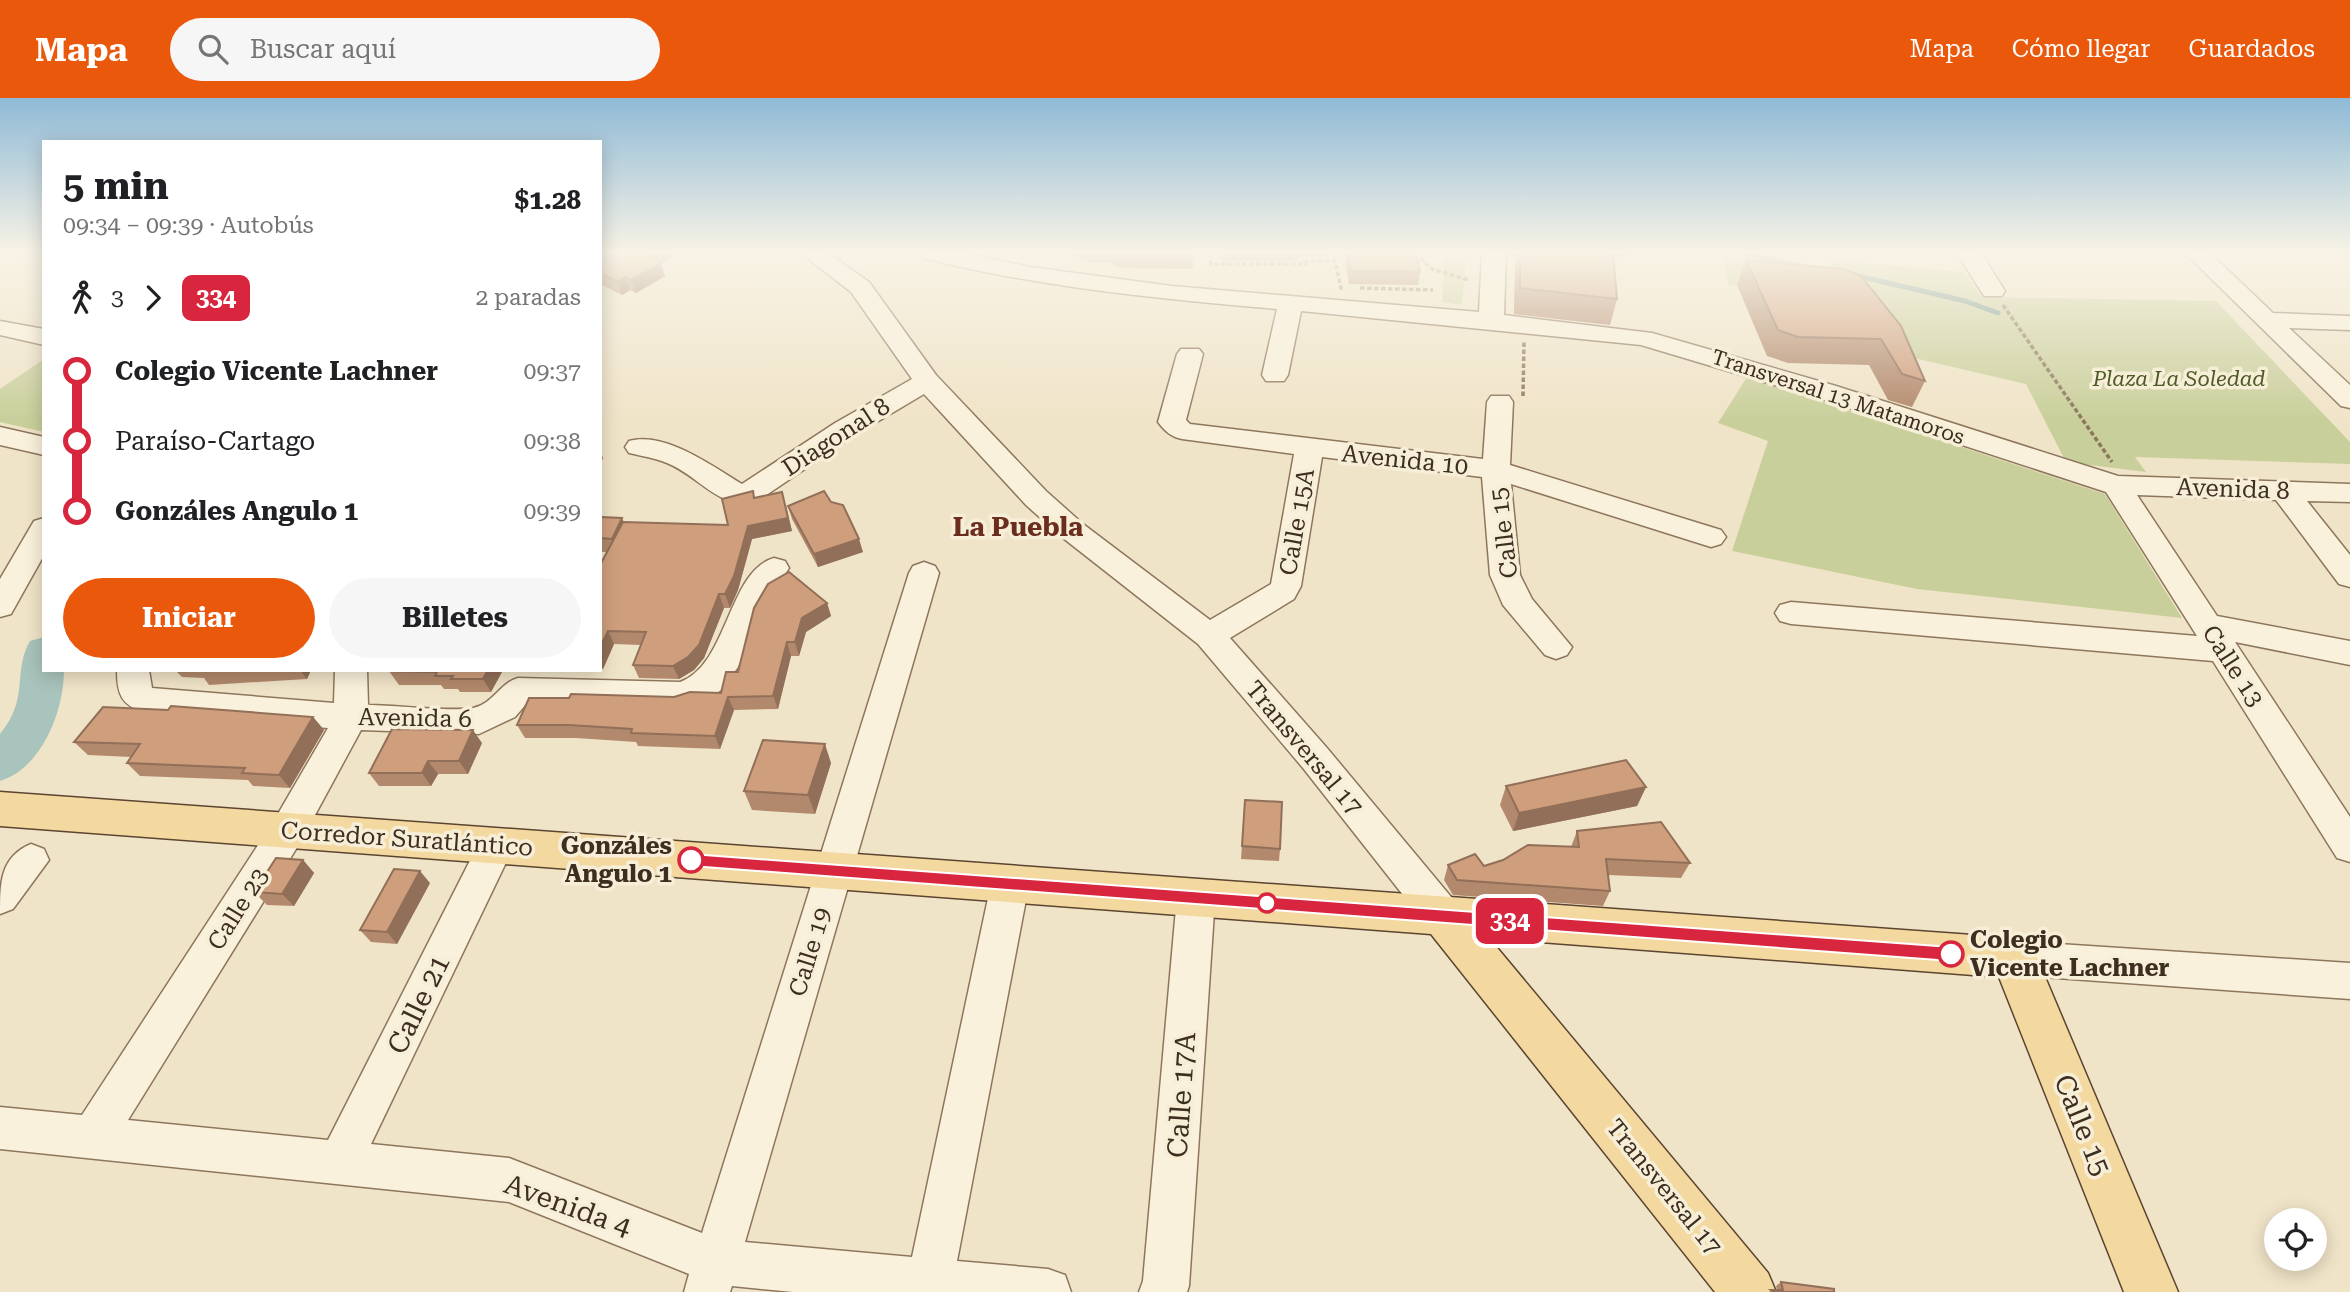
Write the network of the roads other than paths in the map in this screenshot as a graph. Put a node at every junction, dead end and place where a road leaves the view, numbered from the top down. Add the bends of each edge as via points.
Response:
1 (875, 309) edge
2 (1289, 309) edge
3 (1340, 309) edge
4 (1492, 309) edge
5 (2253, 309) edge
6 (1491, 320) junction
7 (2264, 320) junction
8 (2350, 323) edge
9 (0, 328) edge
10 (42, 337) edge
11 (1191, 354) dead end
12 (1275, 375) dead end
13 (927, 382) junction
14 (2350, 400) edge
15 (1500, 409) road end
16 (0, 436) edge
17 (42, 446) edge
18 (639, 447) dead end
19 (1309, 449) junction
20 (1496, 470) junction
21 (2122, 486) junction
22 (2284, 491) junction
23 (2350, 493) edge
24 (42, 531) edge
25 (1711, 537) dead end
26 (774, 568) dead end
27 (925, 573) dead end
28 (2350, 576) edge
29 (2, 599) edge
30 (1791, 613) dead end
31 (1209, 636) junction
32 (2215, 637) junction
33 (1556, 647) dead end
34 (2350, 653) edge
35 (351, 672) edge
36 (523, 680) edge
37 (136, 684) edge
38 (351, 717) junction
39 (0, 809) edge
40 (288, 830) junction
41 (496, 846) junction
42 (2350, 847) edge
43 (31, 860) dead end
44 (835, 871) junction
45 (1010, 884) junction
46 (0, 898) edge
47 (1196, 898) junction
48 (1443, 916) junction
49 (1569, 925) junction
50 (2014, 958) junction
51 (1479, 960) junction
52 (2350, 981) edge
53 (0, 1128) edge
54 (94, 1136) junction
55 (340, 1162) junction
56 (711, 1277) edge
57 (930, 1282) junction
58 (1048, 1292) edge
59 (1162, 1292) edge
60 (1749, 1292) edge
61 (2151, 1292) edge

1 - 13 street, Transversal 17
2 - 12 street
3 - 6 street, Transversal 13 Matamoros
4 - 6 street
5 - 7 street
6 - 21 street, Transversal 13 Matamoros via 1631,336 1684,348
7 - 8 street
7 - 14 street
9 - 10 street
11 - 19 street, Avenida 10 via 1172,422 1175,427
13 - 18 street, Diagonal 8 via 845,429 746,495 738,495 678,457
13 - 31 street, Transversal 17 via 1036,498
15 - 20 street, Calle 15
16 - 17 street
19 - 20 street, Avenida 10
19 - 31 street, Calle 15A via 1283,592
20 - 25 street, Avenida 10
20 - 33 street, Calle 15 via 1508,583 1519,605
21 - 22 street, Avenida 8
21 - 32 street, Calle 13
22 - 23 street, Avenida 8
22 - 28 street
24 - 29 street
26 - 36 street, Avenida 6 via 744,612 727,659 709,681 680,695
27 - 44 street, Calle 19
30 - 32 street
31 - 48 street, Transversal 17
32 - 34 street
32 - 42 street, Calle 13
35 - 38 street, Calle 23
36 - 38 street, Avenida 6 via 503,708 479,721
37 - 38 street, Avenida 6
38 - 40 street, Calle 23
39 - 40 main road, Corredor Suratlántico
40 - 41 main road, Corredor Suratlántico
40 - 54 street, Calle 23
41 - 44 main road, Corredor Suratlántico
41 - 55 street, Calle 21
43 - 46 street
44 - 45 main road, Corredor Suratlántico
44 - 56 street, Calle 19
45 - 47 main road, Corredor Suratlántico
45 - 57 street
47 - 48 main road, Corredor Suratlántico
47 - 59 street, Calle 17A
48 - 49 main road, Corredor Suratlántico
48 - 51 main road, Transversal 17
49 - 50 main road, Corredor Suratlántico
49 - 51 main road
50 - 52 street
50 - 61 main road, Calle 15
51 - 60 main road, Transversal 17
53 - 54 street, Avenida 4
54 - 55 street, Avenida 4
55 - 56 street, Avenida 4 via 509,1180
56 - 57 street, Avenida 4
57 - 58 street, Avenida 4

